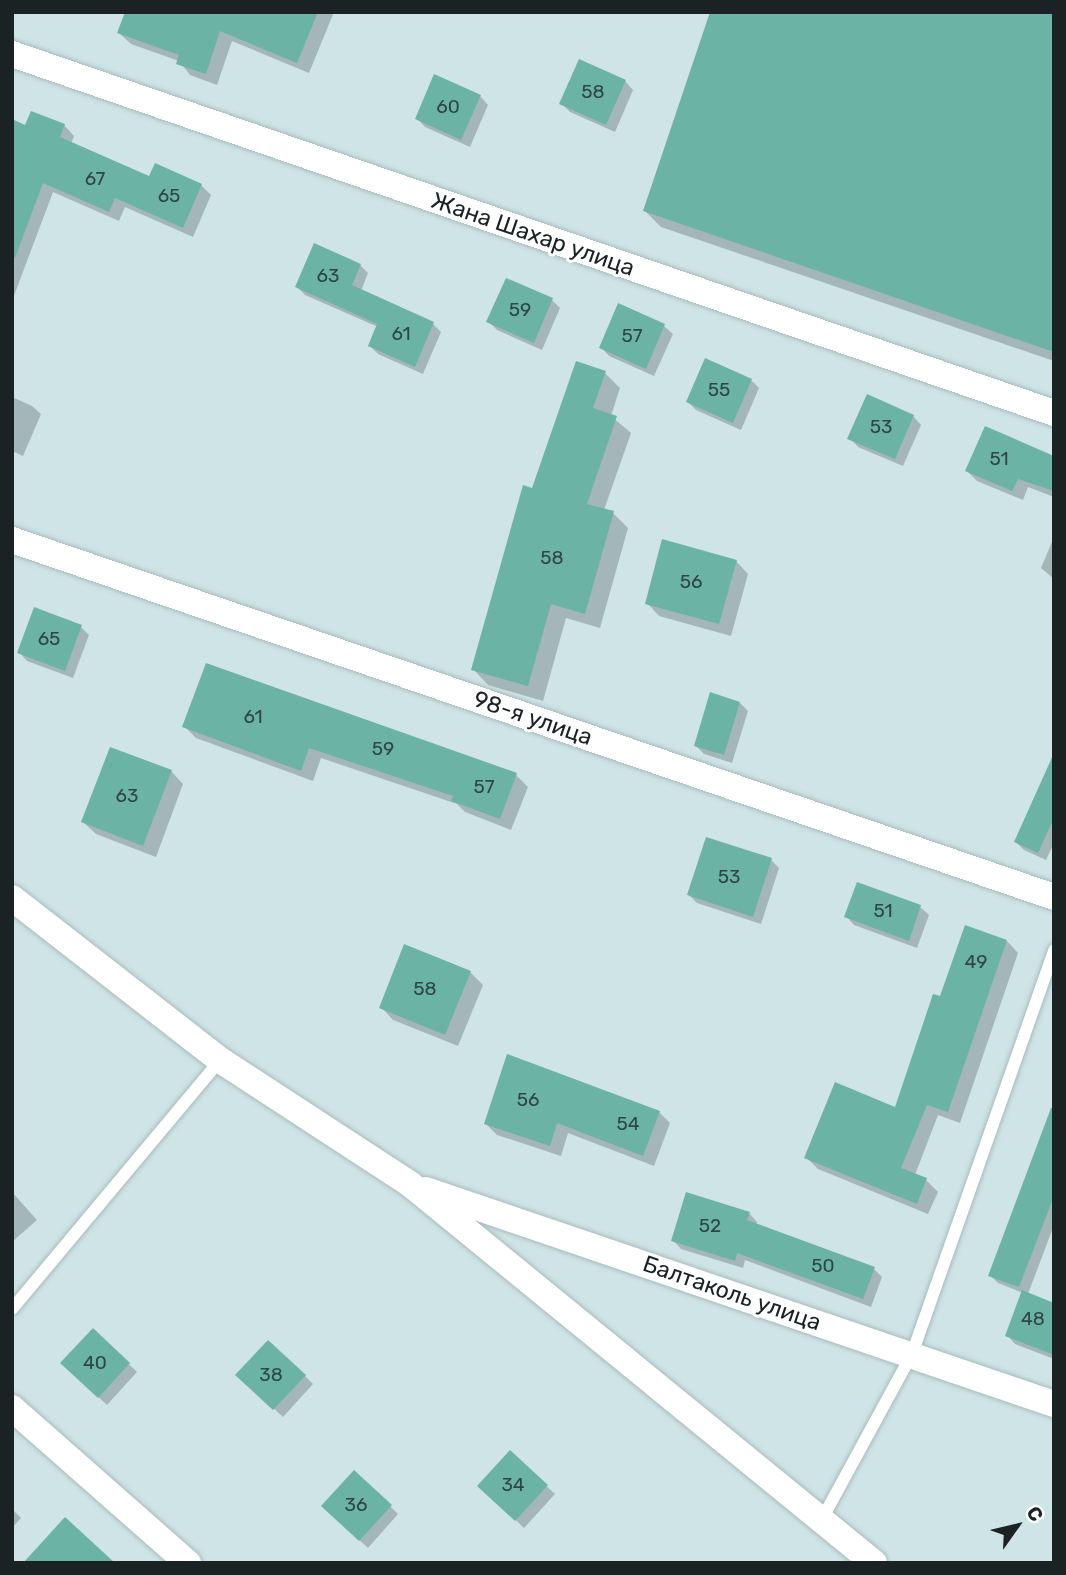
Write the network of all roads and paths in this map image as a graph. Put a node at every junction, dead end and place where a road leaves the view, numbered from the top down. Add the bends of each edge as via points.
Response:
1 (12, 54) edge
2 (1054, 413) edge
3 (12, 540) edge
4 (1054, 897) edge
5 (12, 898) edge
6 (1054, 950) edge
7 (220, 1060) junction
8 (410, 1184) junction
9 (12, 1309) edge
10 (912, 1354) junction
11 (1054, 1404) edge
12 (12, 1408) edge
13 (822, 1519) junction
14 (188, 1563) edge
15 (874, 1563) edge

1 - 2 street, Жана Шахар улица
3 - 4 street, 98-я улица
5 - 7 street
6 - 10 lane
7 - 8 street
7 - 9 lane
8 - 10 street, Балтаколь улица
8 - 13 street
10 - 11 street, Балтаколь улица
10 - 13 lane
12 - 14 street
13 - 15 street

